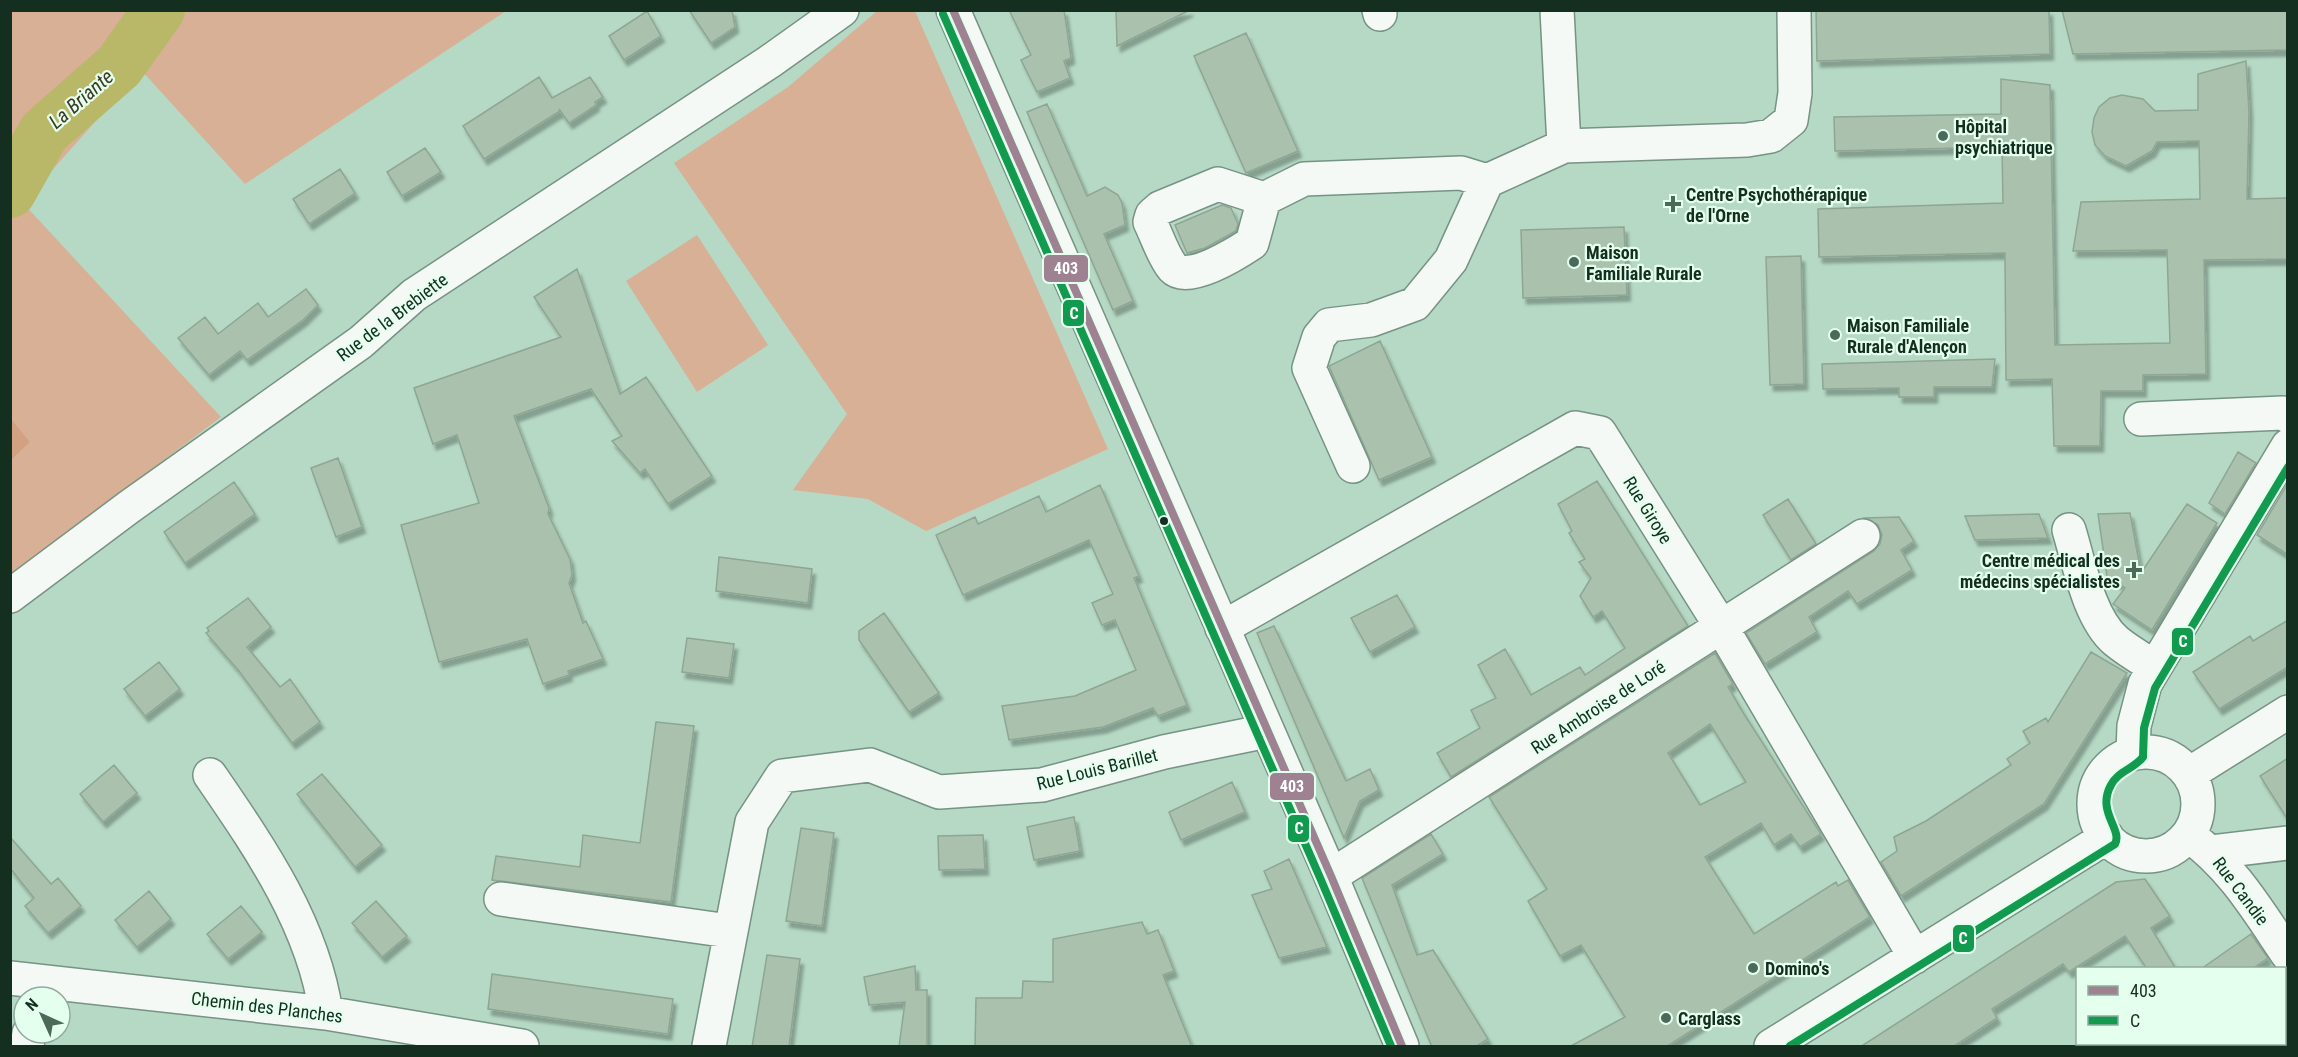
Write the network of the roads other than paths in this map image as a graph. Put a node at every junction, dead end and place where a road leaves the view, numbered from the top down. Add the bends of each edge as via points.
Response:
1 (842, 10) edge
2 (953, 10) edge
3 (1557, 10) edge
4 (1794, 10) edge
5 (803, 22) edge
6 (1564, 146) junction
7 (1486, 181) junction
8 (1264, 199) dead end
9 (2288, 416) edge
10 (2141, 419) dead end
11 (2288, 446) edge
12 (1353, 466) dead end
13 (2070, 530) dead end
14 (1863, 536) dead end
15 (10, 596) edge
16 (1222, 628) junction
17 (1722, 628) junction
18 (2155, 667) junction
19 (2288, 712) edge
20 (1267, 731) junction
21 (2133, 753) junction
22 (2190, 774) junction
23 (210, 775) dead end
24 (2107, 837) junction
25 (2200, 843) junction
26 (2288, 843) edge
27 (1331, 876) junction
28 (501, 899) dead end
29 (729, 931) junction
30 (2288, 955) edge
31 (1915, 957) junction
32 (72, 989) edge
33 (326, 1013) junction
34 (522, 1047) edge
35 (709, 1047) edge
36 (1402, 1047) edge
37 (1771, 1047) edge

1 - 5 street, Rue de la Brebiette
2 - 16 street
3 - 6 street
4 - 6 street via 1795,93 1791,120 1771,136
5 - 15 street, Rue de la Brebiette via 414,296 361,342
6 - 7 street
7 - 8 street via 1461,173 1304,179
7 - 12 street via 1451,260 1415,304 1371,320 1329,326 1319,337 1309,368
9 - 10 street via 2283,413
11 - 18 street
13 - 18 street via 2098,616 2114,640
14 - 17 street, Rue Ambroise de Loré
16 - 17 street, Rue Giroye via 1575,428 1600,433
16 - 20 street
17 - 27 street, Rue Ambroise de Loré
17 - 31 street, Rue Giroye
18 - 21 street via 2145,684 2134,726
19 - 22 street
20 - 27 street
20 - 29 street, Rue Louis Barillet via 1164,752 1042,785 939,792 870,765 782,776 752,822
21 - 22 street via 2165,755
21 - 24 street via 2107,770 2097,788 2097,819
22 - 25 street via 2198,801
23 - 33 street via 284,888 321,981
24 - 25 street via 2133,854 2153,855
24 - 31 street
25 - 26 street
25 - 30 street, Rue Candie via 2234,876
27 - 36 street
28 - 29 street
29 - 35 street, Rue Louis Barillet
31 - 37 street
32 - 33 street, Chemin des Planches
33 - 34 street, Chemin des Planches

